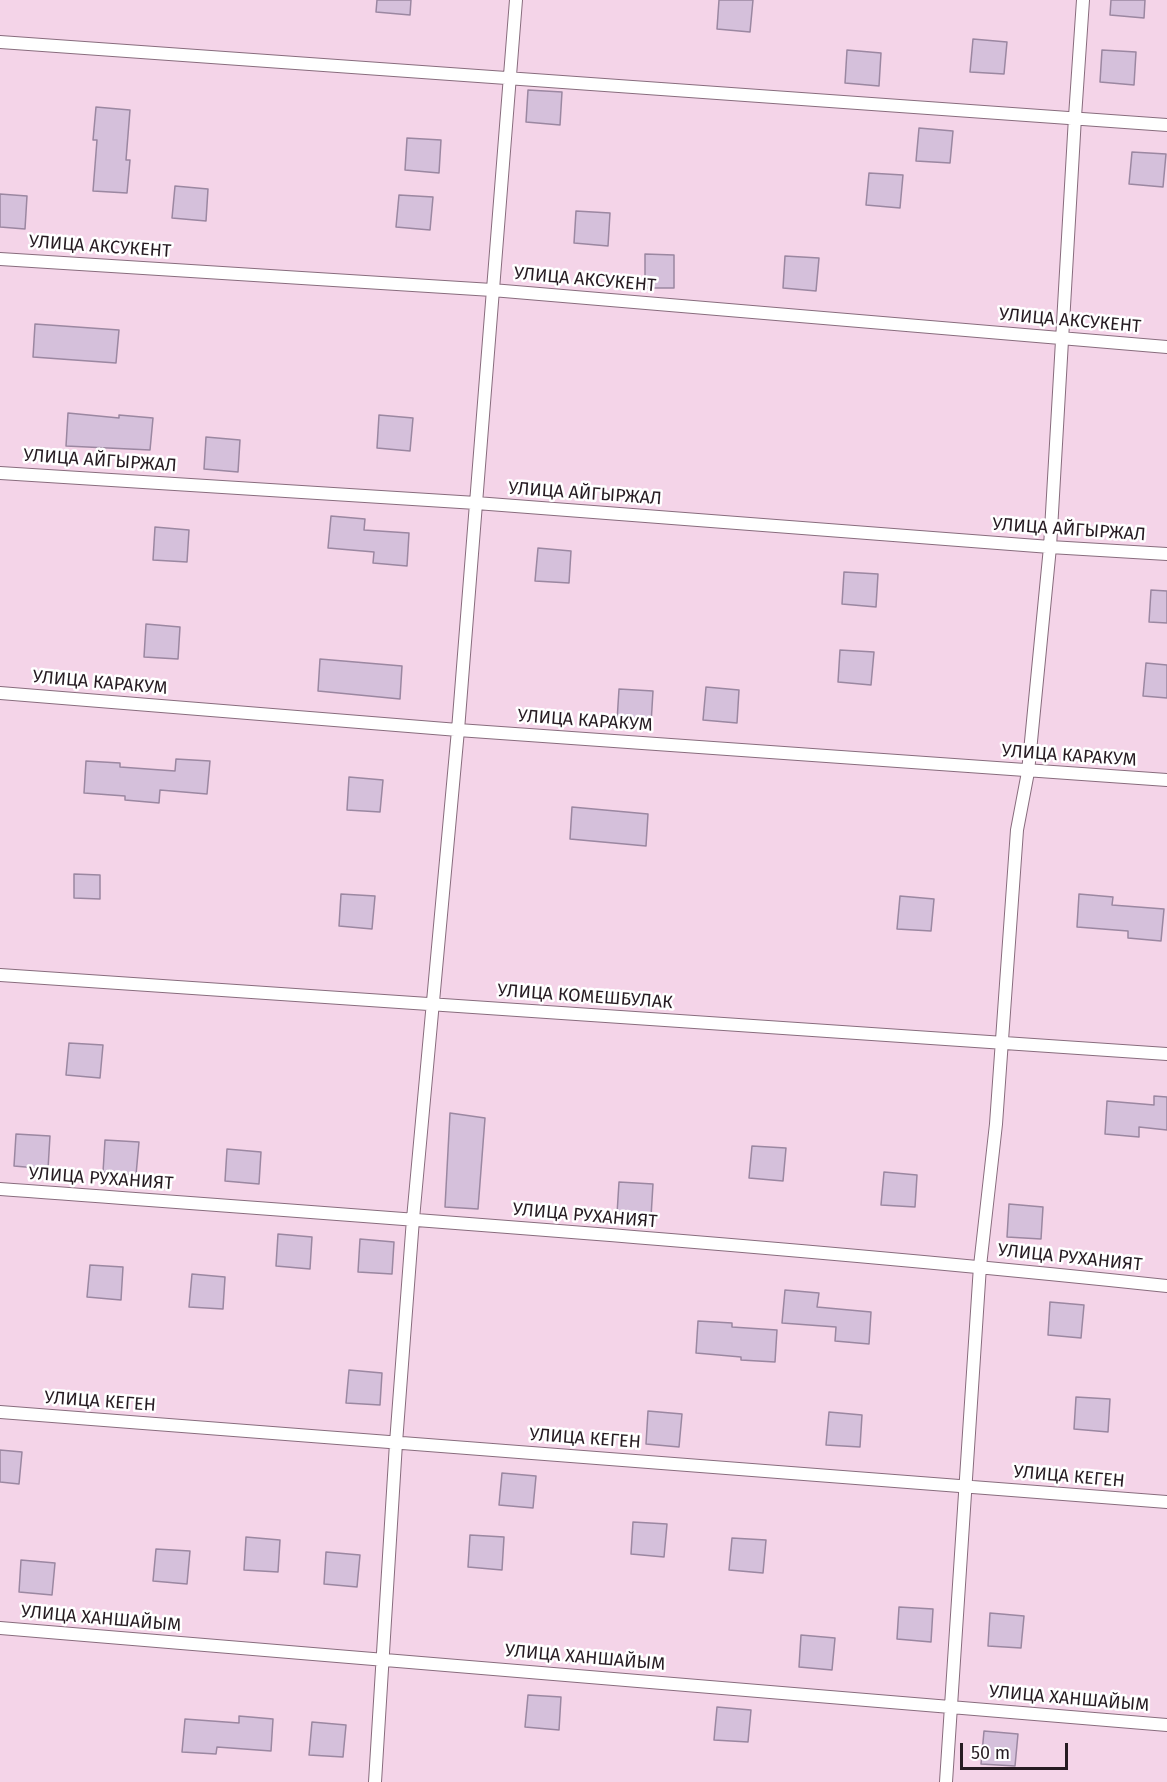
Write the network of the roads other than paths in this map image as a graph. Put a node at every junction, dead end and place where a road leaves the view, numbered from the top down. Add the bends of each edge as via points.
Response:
1 (516, 0) edge
2 (1083, 0) edge
3 (0, 42) edge
4 (509, 80) junction
5 (1075, 117) junction
6 (1167, 125) edge
7 (0, 259) edge
8 (492, 290) junction
9 (1063, 339) junction
10 (1167, 346) edge
11 (0, 472) edge
12 (476, 503) junction
13 (1050, 547) junction
14 (1167, 554) edge
15 (0, 693) edge
16 (458, 730) junction
17 (1028, 772) junction
18 (1167, 780) edge
19 (0, 975) edge
20 (433, 1005) junction
21 (1002, 1043) junction
22 (1167, 1054) edge
23 (0, 1189) edge
24 (413, 1219) junction
25 (980, 1266) junction
26 (1167, 1286) edge
27 (0, 1412) edge
28 (396, 1443) junction
29 (966, 1486) junction
30 (1167, 1502) edge
31 (0, 1628) edge
32 (382, 1659) junction
33 (951, 1707) junction
34 (1167, 1725) edge
35 (375, 1782) edge
36 (946, 1782) edge

1 - 4 street
2 - 5 street
3 - 4 street
4 - 5 street
4 - 8 street
5 - 6 street
5 - 9 street
7 - 8 street, УЛИЦА АКСУКЕНТ
8 - 9 street, УЛИЦА АКСУКЕНТ
8 - 12 street
9 - 10 street, УЛИЦА АКСУКЕНТ
9 - 13 street
11 - 12 street, УЛИЦА АЙГЫРЖАЛ
12 - 13 street, УЛИЦА АЙГЫРЖАЛ
12 - 16 street
13 - 14 street, УЛИЦА АЙГЫРЖАЛ
13 - 17 street
15 - 16 street, УЛИЦА КАРАКУМ
16 - 17 street, УЛИЦА КАРАКУМ
16 - 20 street
17 - 18 street, УЛИЦА КАРАКУМ
17 - 21 street via 1017,830
19 - 20 street, УЛИЦА КОМЕШБУЛАК
20 - 21 street, УЛИЦА КОМЕШБУЛАК
20 - 24 street
21 - 22 street, УЛИЦА КОМЕШБУЛАК
21 - 25 street
23 - 24 street, УЛИЦА РУХАНИЯТ
24 - 25 street, УЛИЦА РУХАНИЯТ
24 - 28 street
25 - 26 street, УЛИЦА РУХАНИЯТ
25 - 29 street
27 - 28 street, УЛИЦА КЕГЕН
28 - 29 street, УЛИЦА КЕГЕН
28 - 32 street
29 - 30 street, УЛИЦА КЕГЕН
29 - 33 street
31 - 32 street, УЛИЦА ХАНШАЙЫМ
32 - 33 street, УЛИЦА ХАНШАЙЫМ
32 - 35 street
33 - 34 street, УЛИЦА ХАНШАЙЫМ
33 - 36 street

